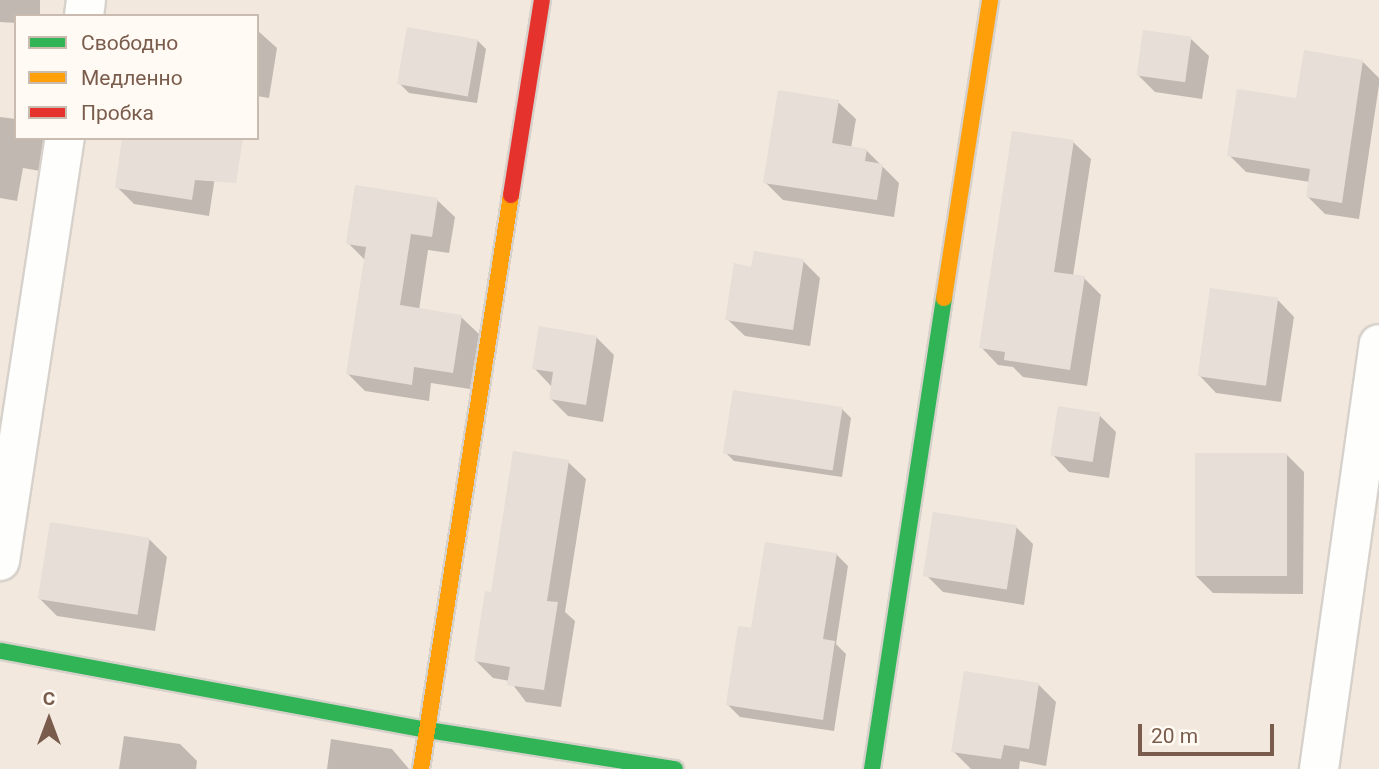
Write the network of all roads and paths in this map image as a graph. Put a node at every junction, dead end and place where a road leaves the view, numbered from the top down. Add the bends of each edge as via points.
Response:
1 (542, 0) edge
2 (990, 0) edge
3 (65, 140) edge
4 (1379, 344) edge
5 (0, 561) edge
6 (0, 648) edge
7 (0, 657) edge
8 (428, 730) junction
9 (421, 769) edge
10 (675, 769) edge
11 (872, 769) edge
12 (1319, 769) edge

1 - 8 street
2 - 11 street
3 - 5 street
4 - 12 street
6 - 7 street
6 - 8 street
8 - 9 street
8 - 10 street

